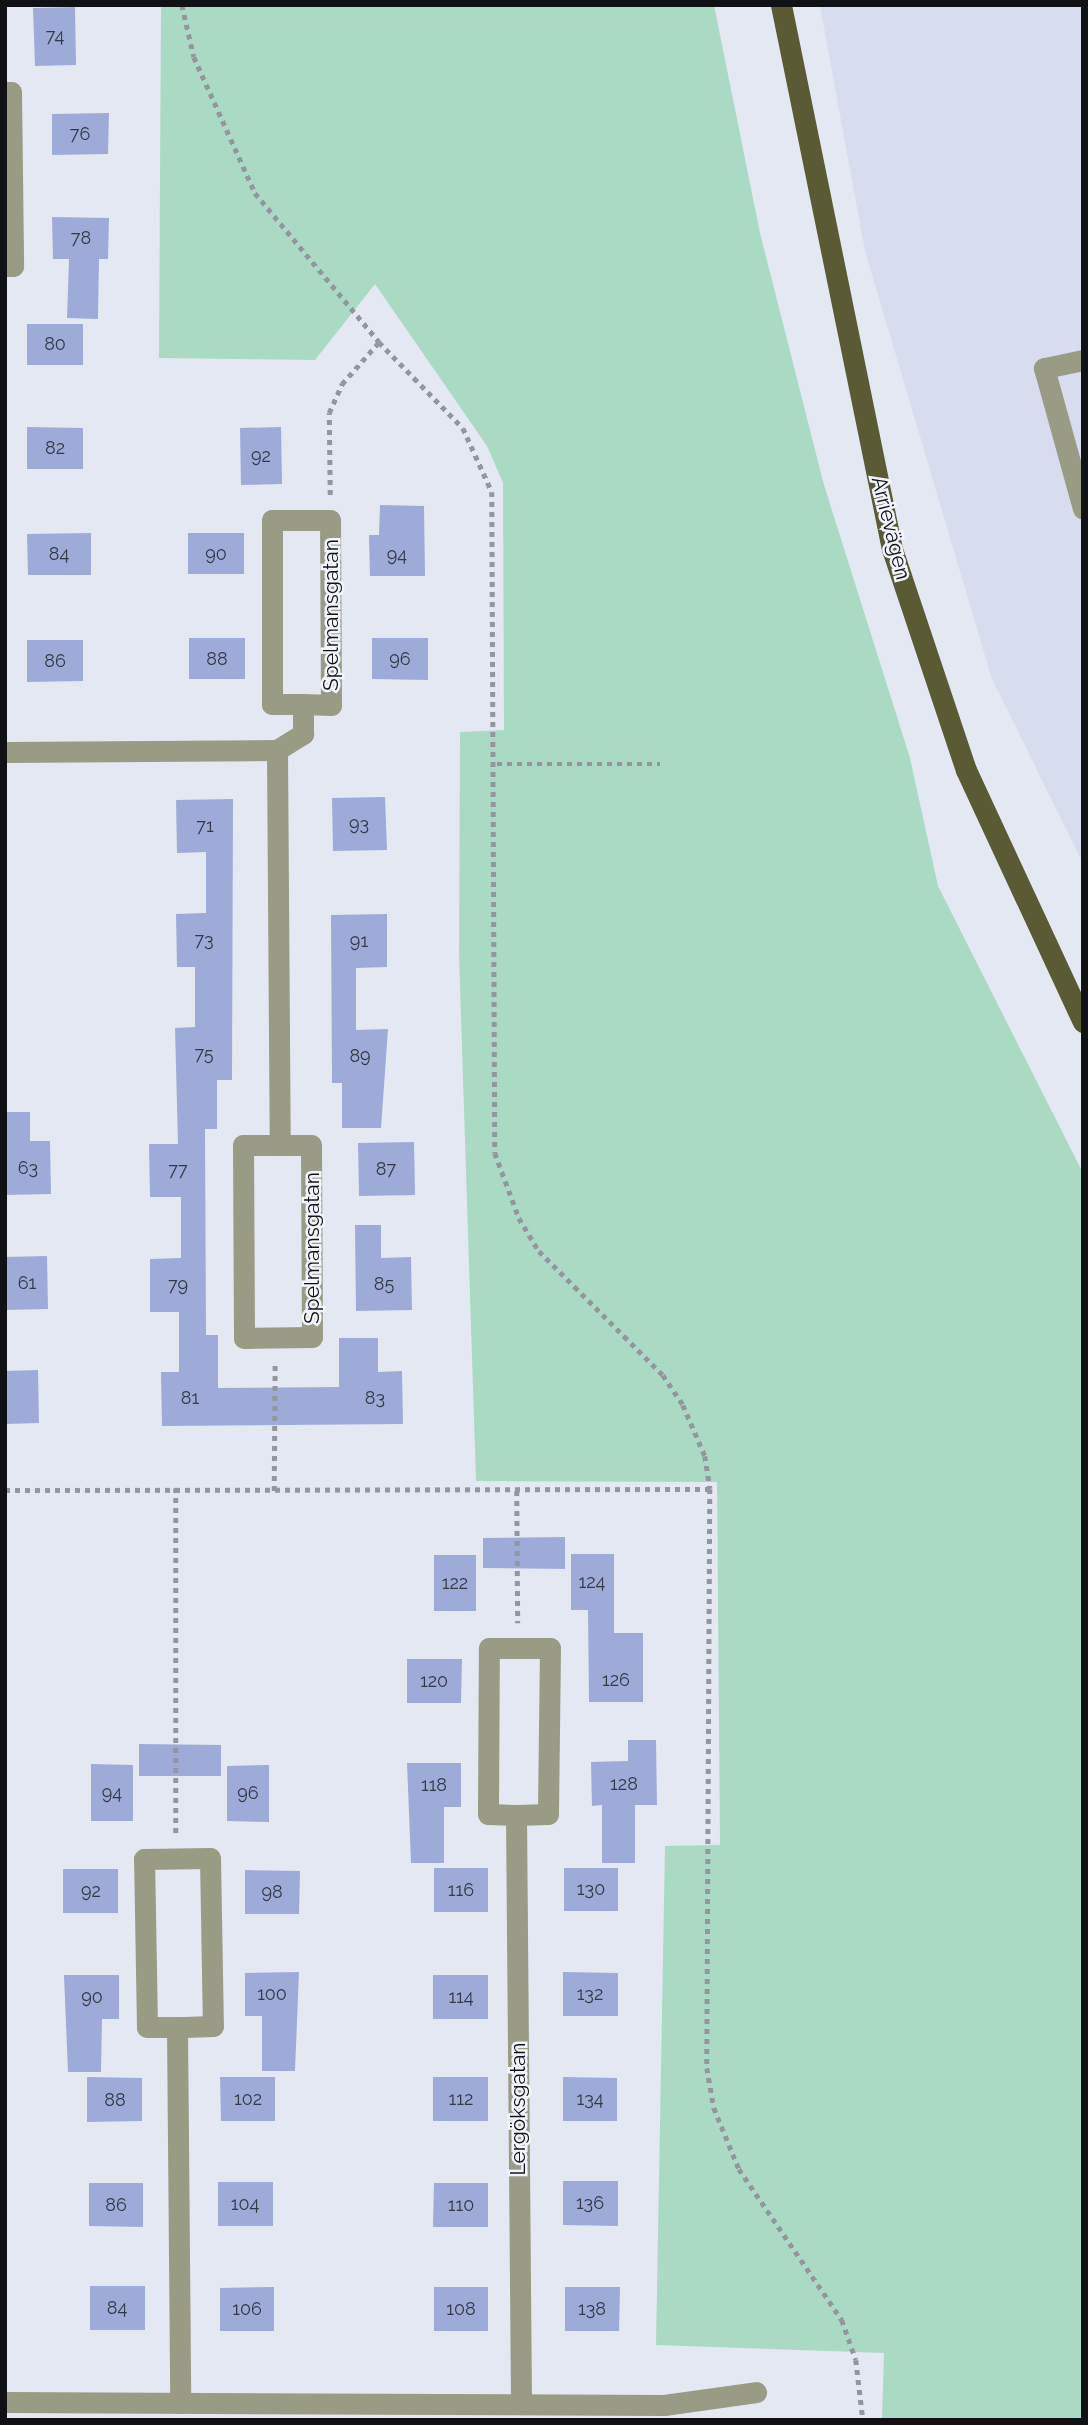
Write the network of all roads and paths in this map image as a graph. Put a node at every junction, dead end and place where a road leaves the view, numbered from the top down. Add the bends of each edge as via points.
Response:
1 (182, 5) edge
2 (781, 6) edge
3 (5, 92) edge
4 (5, 266) edge
5 (379, 342) junction
6 (1083, 359) edge
7 (1083, 509) edge
8 (330, 520) junction
9 (303, 704) junction
10 (277, 750) junction
11 (5, 752) edge
12 (497, 764) junction
13 (660, 764) dead end
14 (1083, 1022) edge
15 (280, 1146) junction
16 (275, 1338) junction
17 (176, 1488) junction
18 (710, 1489) junction
19 (5, 1490) edge
20 (274, 1491) junction
21 (517, 1491) junction
22 (518, 1648) junction
23 (516, 1815) junction
24 (176, 1858) junction
25 (177, 2027) junction
26 (755, 2392) dead end
27 (5, 2402) edge
28 (180, 2403) junction
29 (520, 2404) junction
30 (301, 2412) edge
31 (664, 2412) edge
32 (863, 2420) edge

1 - 5 path via 199,69 255,192
2 - 14 main road, Arrievägen via 892,549 966,770
3 - 4 street via 11,92 13,266
5 - 8 path via 342,384 329,413
5 - 12 path via 463,428 492,492
6 - 7 street via 1044,368
8 - 9 street, Spelmansgatan via 331,705
8 - 9 street, Spelmansgatan via 272,520 272,704
9 - 10 street, Spelmansgatan via 303,734
10 - 11 street
10 - 15 street
12 - 13 path
12 - 18 path via 495,1153 519,1218 539,1251 654,1365 683,1405 705,1456
15 - 16 street, Spelmansgatan via 311,1145 312,1337
15 - 16 street, Spelmansgatan via 243,1145 244,1338
16 - 20 path
17 - 19 path
17 - 20 path
17 - 24 path
18 - 21 path
18 - 32 path via 708,2067 714,2108 739,2169 842,2320 856,2360
20 - 21 path
21 - 22 path
22 - 23 street via 489,1648 488,1814
22 - 23 street via 550,1648 549,1801 548,1814
23 - 29 street, Lergöksgatan
24 - 25 street via 144,1859 147,2027
24 - 25 street via 210,1858 213,2026
25 - 28 street
26 - 31 street
27 - 28 street
28 - 30 street
29 - 30 street
29 - 31 street

